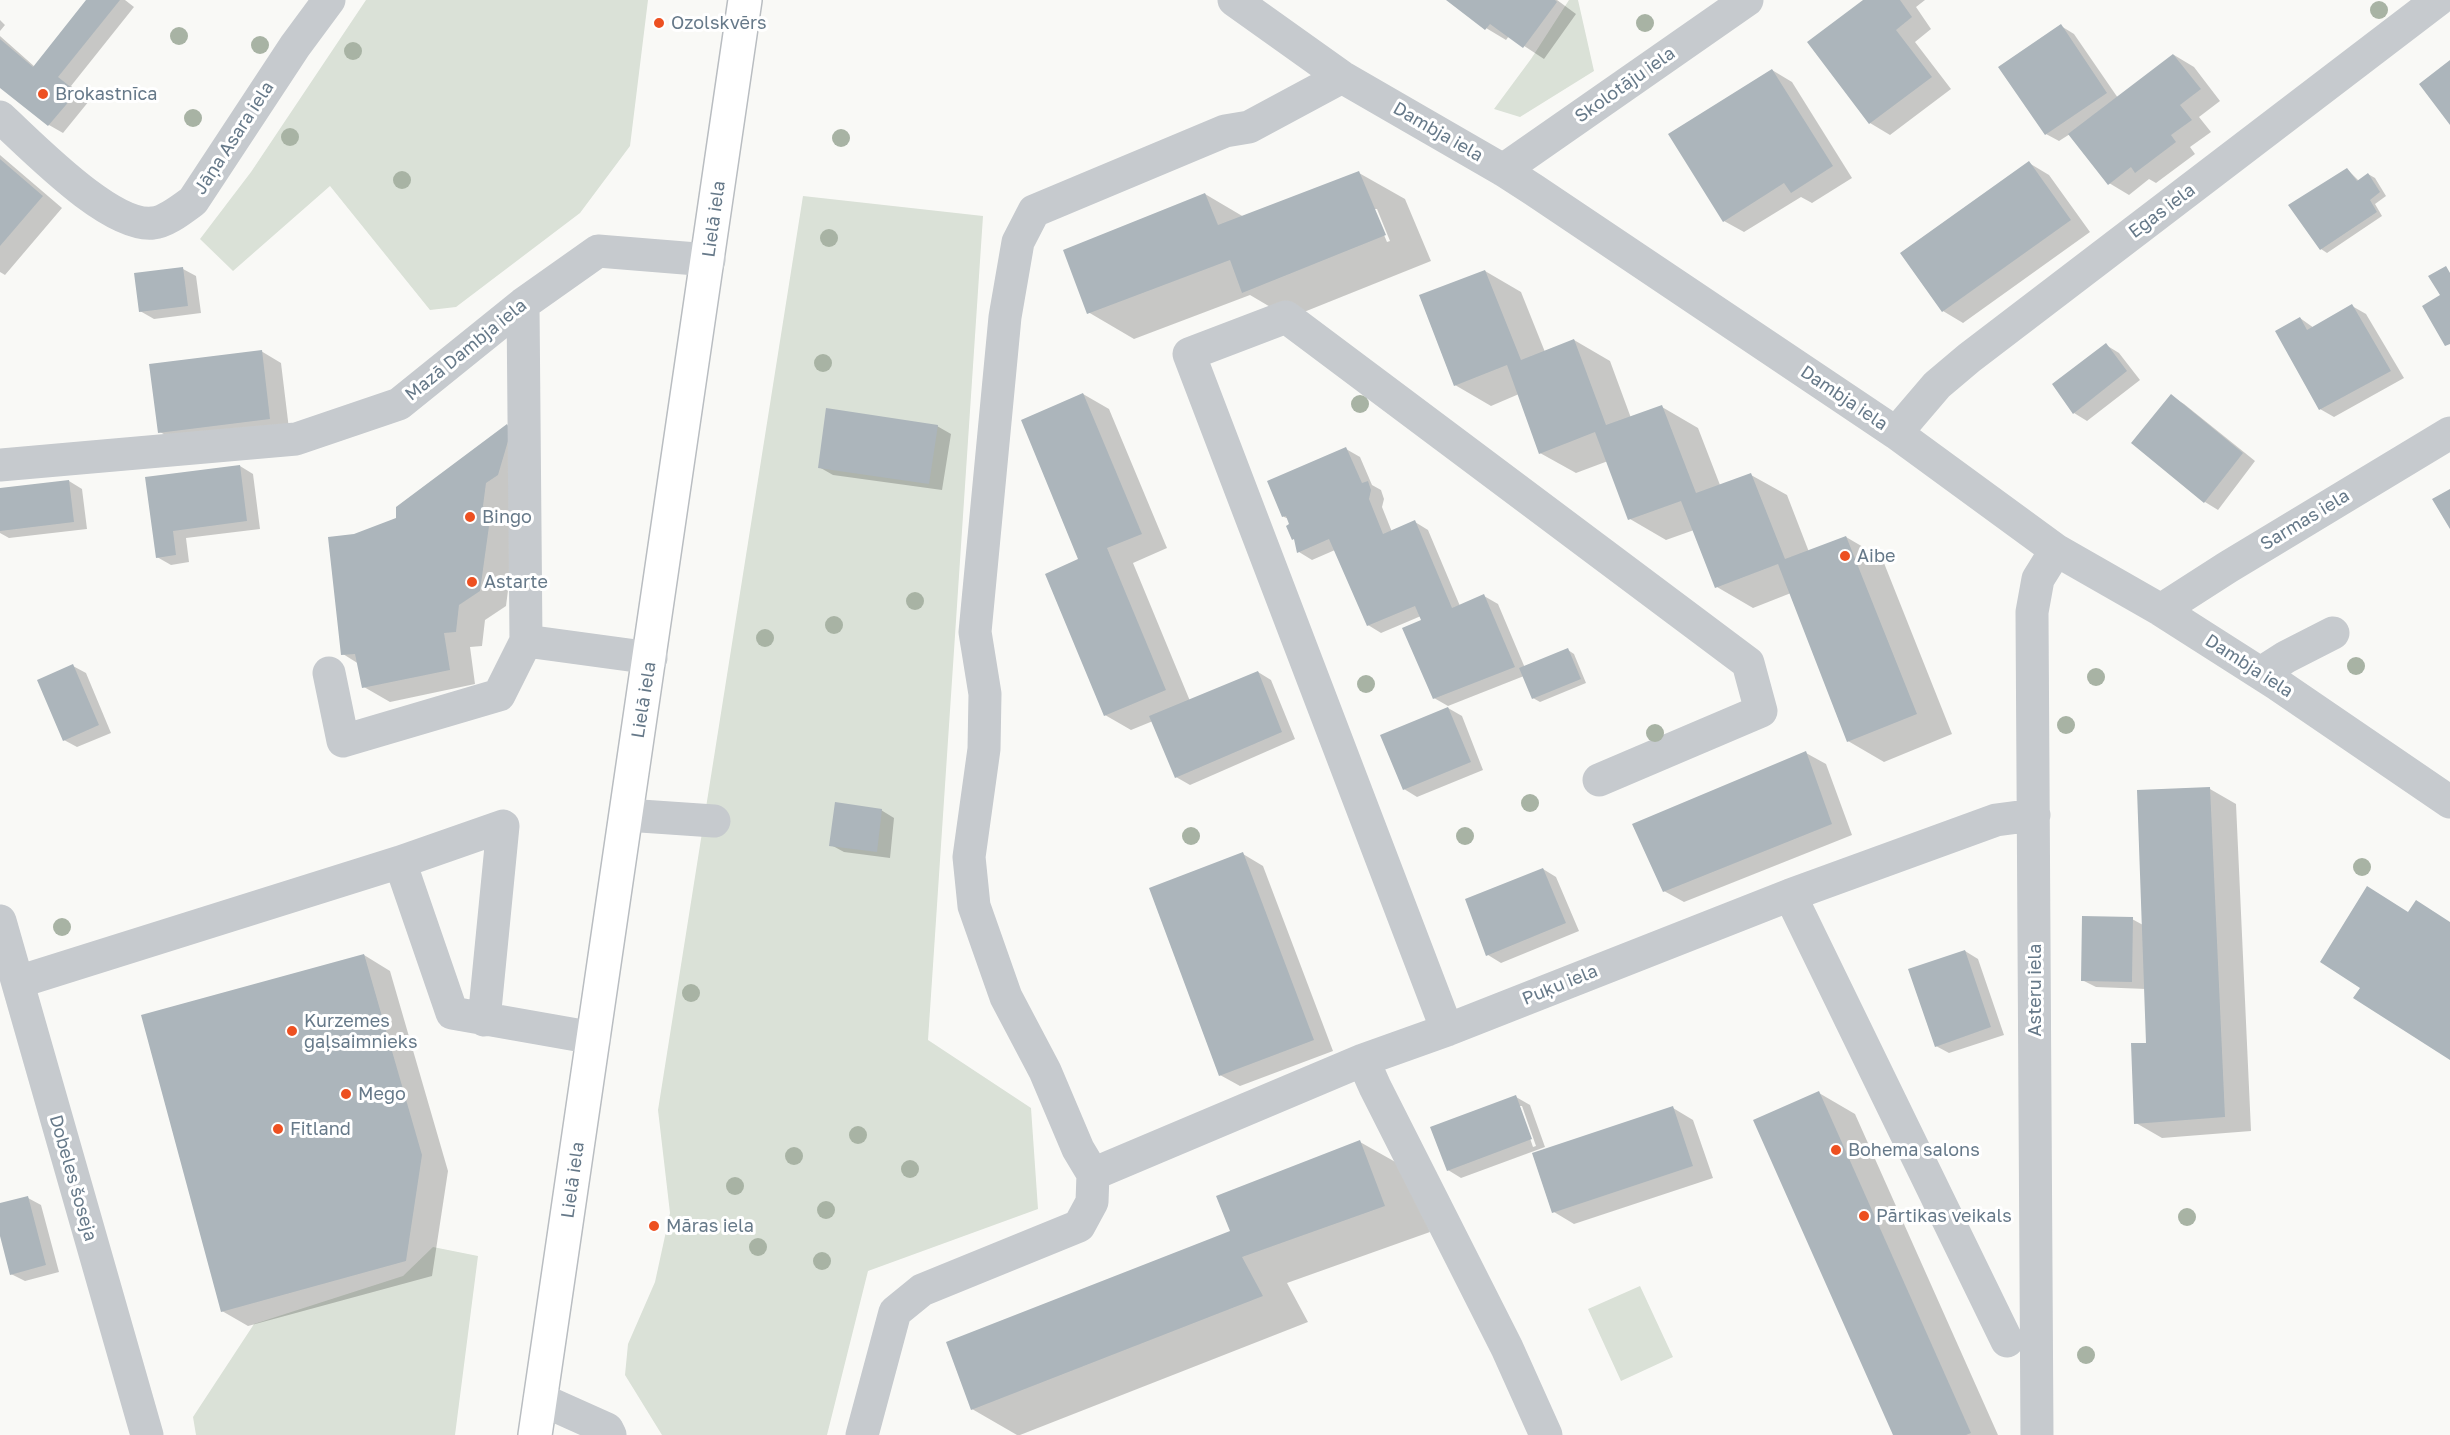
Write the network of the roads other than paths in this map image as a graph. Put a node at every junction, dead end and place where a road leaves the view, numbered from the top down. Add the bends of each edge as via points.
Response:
1 (329, 0) edge
2 (745, 0) edge
3 (1234, 0) edge
4 (1747, 0) edge
5 (2438, 0) edge
6 (1342, 77) junction
7 (0, 117) edge
8 (1503, 170) junction
9 (709, 260) junction
10 (523, 304) junction
11 (1896, 433) junction
12 (2450, 433) edge
13 (0, 465) edge
14 (2055, 550) junction
15 (2162, 609) junction
16 (2333, 633) dead end
17 (526, 641) junction
18 (651, 658) junction
19 (329, 673) dead end
20 (2261, 674) junction
21 (1599, 780) dead end
22 (2450, 802) edge
23 (626, 814) junction
24 (2034, 815) junction
25 (714, 821) dead end
26 (400, 862) junction
27 (1790, 895) junction
28 (0, 921) edge
29 (18, 982) junction
30 (484, 1020) junction
31 (1447, 1030) junction
32 (594, 1038) junction
33 (1364, 1060) junction
34 (1093, 1174) junction
35 (2007, 1341) dead end
36 (540, 1399) junction
37 (147, 1435) edge
38 (535, 1435) edge
39 (610, 1435) edge
40 (861, 1435) edge
41 (1546, 1435) edge
42 (2037, 1435) edge

1 - 7 street, Jāņa Asara iela via 193,201 154,224 131,221 108,210
2 - 9 main road, Lielā iela
3 - 6 street, Dambja iela
4 - 8 street, Skolotāju iela
5 - 11 street, Egas iela via 1969,358 1937,385
6 - 8 street, Dambja iela
6 - 34 street via 1249,127 1225,131 1034,211 1018,242 1005,317 975,632 985,694 984,749 969,857 974,906 1006,997
8 - 11 street, Dambja iela
9 - 10 street, Mazā Dambja iela via 598,251
9 - 18 main road, Lielā iela
10 - 13 street, Mazā Dambja iela via 399,404 296,439
10 - 17 street
11 - 14 street, Dambja iela
12 - 15 street, Sarmas iela
14 - 15 street, Dambja iela
14 - 24 street, Asteru iela via 2038,579 2032,612
15 - 20 street, Dambja iela
16 - 20 street
17 - 18 street
17 - 19 street via 499,695 343,741
18 - 23 main road, Lielā iela
20 - 22 street, Dambja iela
21 - 31 street via 1761,711 1748,663 1286,317 1189,354
23 - 25 street
23 - 32 main road, Lielā iela
24 - 27 street, Puķu iela via 1996,820
24 - 42 street, Asteru iela
26 - 29 street
26 - 30 street via 452,1013
26 - 30 street via 503,826
27 - 31 street, Puķu iela
27 - 35 street
28 - 29 street, Dobeles šoseja
29 - 37 street, Dobeles šoseja
30 - 32 street
31 - 33 street, Puķu iela
32 - 36 main road, Lielā iela
33 - 34 street, Puķu iela
33 - 41 street
34 - 40 street via 1092,1202 1078,1226 922,1290 895,1312
36 - 38 main road, Lielā iela
36 - 39 street via 607,1429

